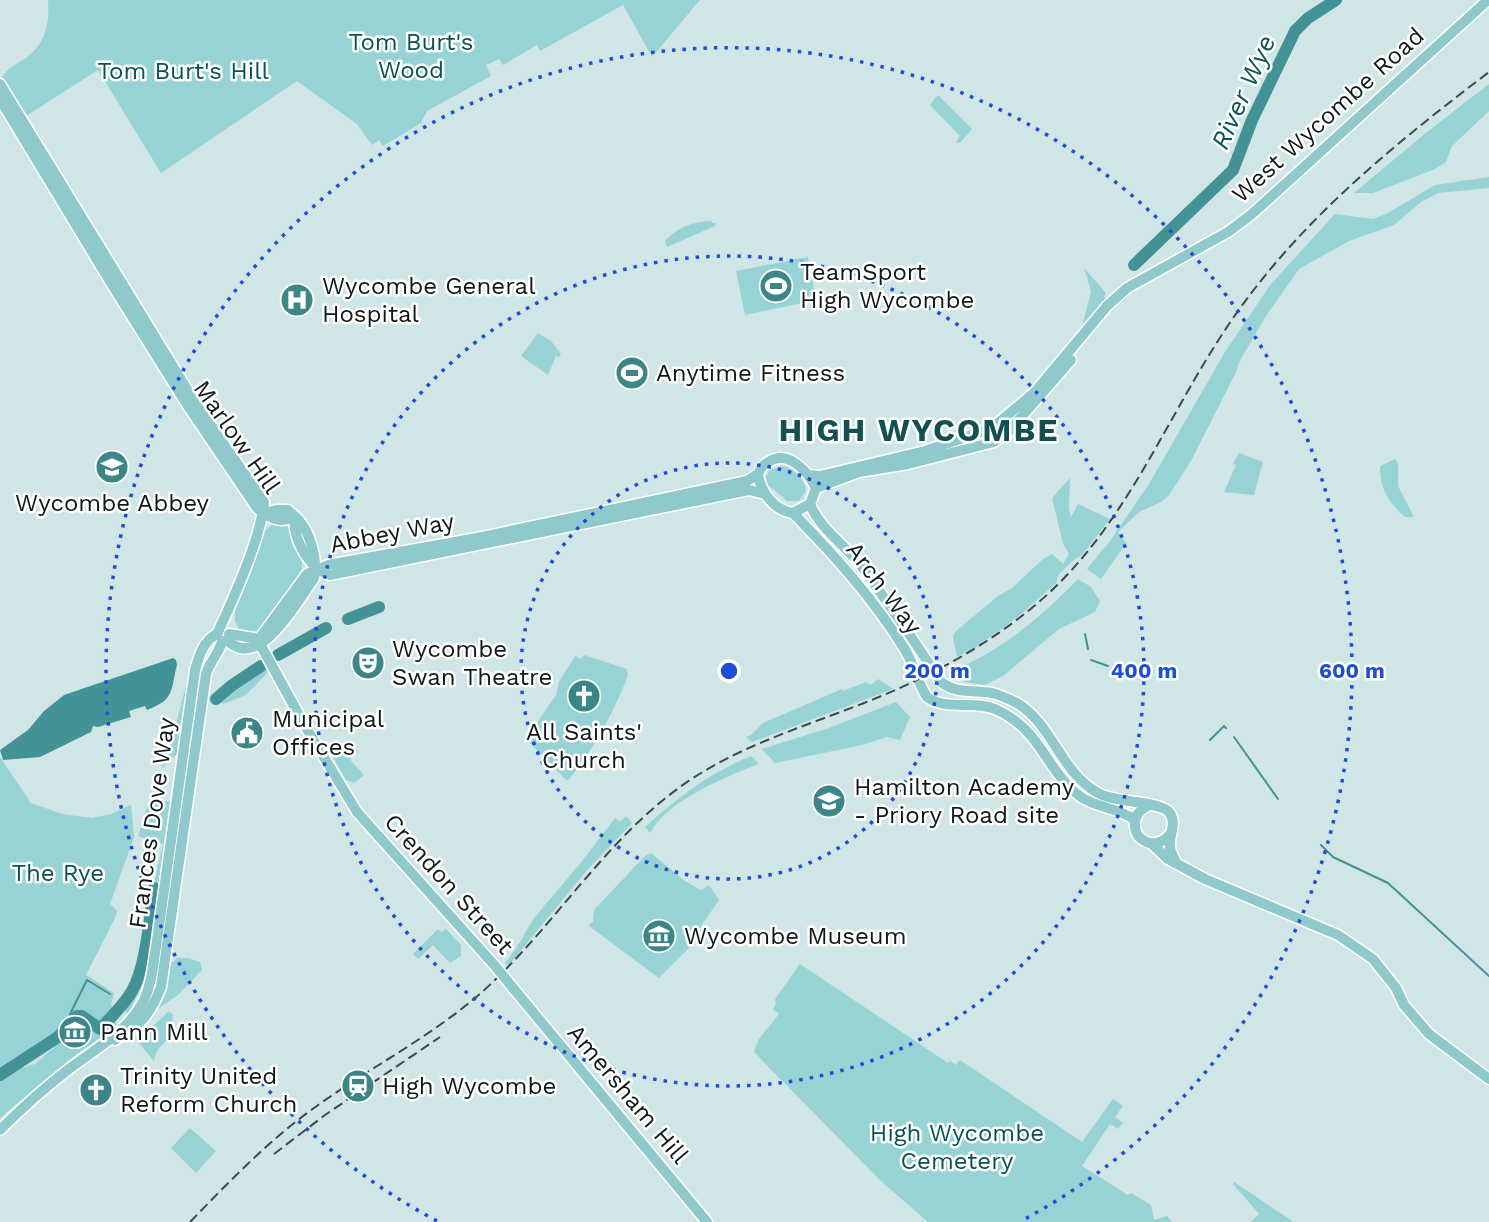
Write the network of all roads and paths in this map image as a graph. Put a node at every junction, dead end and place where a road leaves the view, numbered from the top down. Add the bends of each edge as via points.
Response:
1 (1488, 0) edge
2 (0, 84) edge
3 (0, 99) edge
4 (1117, 296) junction
5 (758, 474) junction
6 (808, 475) junction
7 (816, 488) junction
8 (719, 491) junction
9 (765, 494) junction
10 (810, 504) junction
11 (263, 513) junction
12 (793, 513) junction
13 (316, 569) junction
14 (224, 635) junction
15 (260, 644) junction
16 (1150, 805) junction
17 (1135, 820) junction
18 (1171, 833) junction
19 (1152, 844) junction
20 (1176, 862) junction
21 (163, 935) junction
22 (515, 990) joint
23 (105, 1044) junction
24 (1489, 1079) edge
25 (0, 1130) edge
26 (707, 1222) edge

1 - 4 main road, West Wycombe Road via 1228,232
2 - 11 main road, Marlow Hill via 196,404 264,502
3 - 11 main road, Marlow Hill via 188,406
4 - 6 main road, West Wycombe Road via 1035,392 992,428 897,458
4 - 7 main road, West Wycombe Road via 1099,326 1042,396 999,439 859,472
5 - 6 main road, Abbey Way via 761,467 781,458
5 - 8 main road, Abbey Way
5 - 9 main road
6 - 7 main road, Abbey Way
7 - 10 main road
8 - 9 main road, Abbey Way
8 - 13 main road, Abbey Way via 478,542
9 - 12 main road
10 - 12 main road
10 - 16 main road, Arch Way via 814,516 882,593 941,682 954,690 994,693 1018,704 1042,726 1084,783 1111,799
11 - 13 main road via 288,510 295,517
11 - 14 main road, Frances Dove Way
12 - 17 main road, Arch Way via 852,575 883,617 908,655 927,697 942,704 988,707 1016,720 1082,797
13 - 15 main road via 269,640
14 - 15 main road via 232,646 253,649
14 - 21 main road, Frances Dove Way via 206,674
15 - 22 main road, Crendon Street, bridge via 360,815
16 - 17 main road
16 - 18 main road via 1169,812
17 - 19 main road via 1138,836
18 - 19 main road
18 - 20 main road
19 - 20 main road
20 - 24 main road via 1353,945 1388,976 1404,1005 1429,1034
21 - 23 main road, Frances Dove Way via 145,998
21 - 23 main road, Frances Dove Way via 161,987 154,1006 141,1023
22 - 26 main road, Amersham Hill
23 - 25 main road via 32,1097

